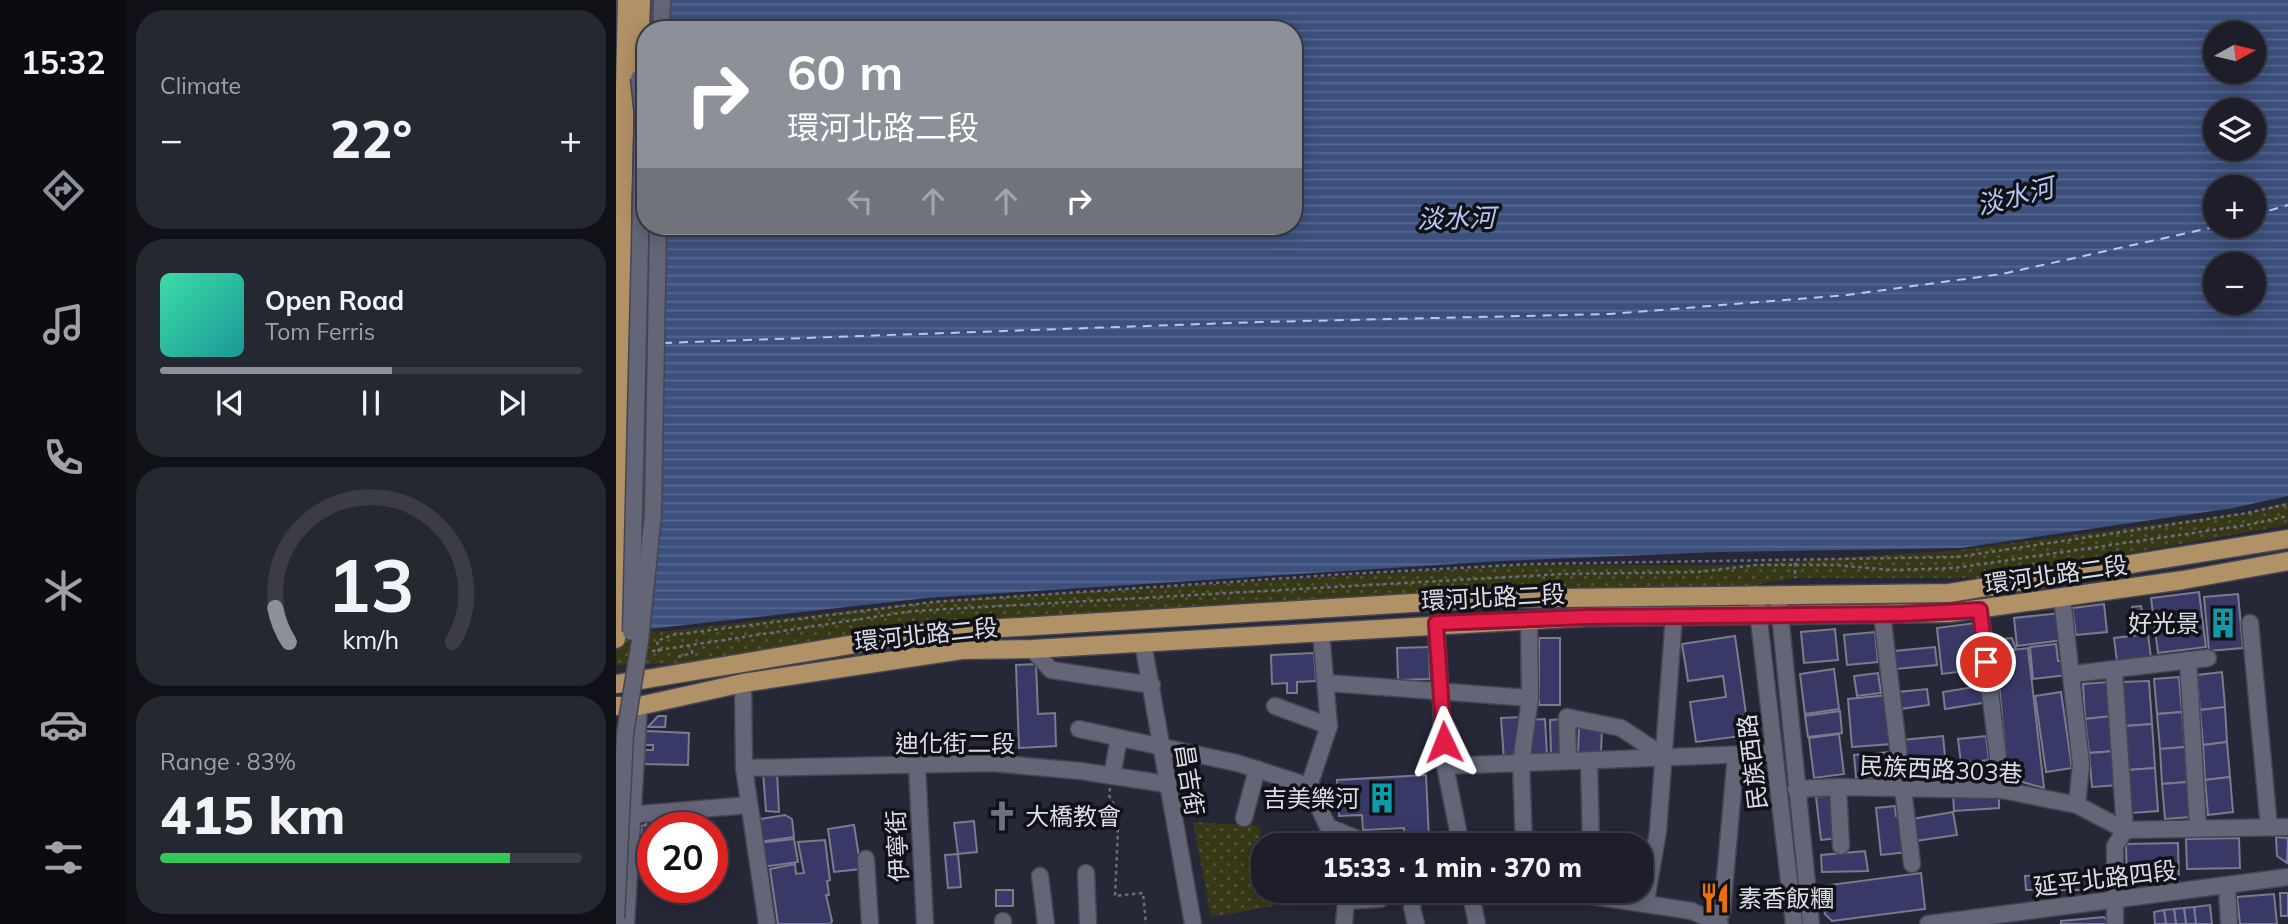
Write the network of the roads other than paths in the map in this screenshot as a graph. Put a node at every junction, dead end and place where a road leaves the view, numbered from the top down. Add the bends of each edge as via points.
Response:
1 (627, 0) edge
2 (642, 0) edge
3 (662, 0) edge
4 (641, 21) edge
5 (661, 21) edge
6 (637, 125) edge
7 (640, 235) edge
8 (658, 235) edge
9 (625, 240) junction
10 (2288, 539) edge
11 (2288, 561) edge
12 (1756, 594) junction
13 (1778, 594) junction
14 (2062, 597) junction
15 (1980, 610) junction
16 (1882, 614) junction
17 (1779, 615) junction
18 (1674, 616) junction
19 (1758, 616) junction
20 (1530, 619) junction
21 (2250, 622) dead end
22 (1436, 623) junction
23 (1321, 632) junction
24 (616, 639) edge
25 (1143, 643) junction
26 (1032, 649) junction
27 (2208, 658) dead end
28 (2188, 660) junction
29 (2114, 671) junction
30 (2073, 674) junction
31 (743, 682) junction
32 (1328, 683) junction
33 (626, 684) edge
34 (1152, 685) junction
35 (1442, 693) junction
36 (1530, 698) junction
37 (617, 706) edge
38 (639, 706) junction
39 (1275, 706) dead end
40 (1329, 726) junction
41 (1079, 729) dead end
42 (1119, 738) junction
43 (1162, 747) junction
44 (1773, 753) junction
45 (1736, 754) junction
46 (1662, 755) junction
47 (1568, 761) junction
48 (1589, 761) junction
49 (1521, 763) junction
50 (917, 766) junction
51 (1445, 766) junction
52 (744, 768) junction
53 (1256, 769) junction
54 (1112, 776) junction
55 (1166, 784) junction
56 (1309, 786) junction
57 (1838, 787) junction
58 (1796, 789) junction
59 (1902, 789) junction
60 (2002, 790) junction
61 (749, 805) junction
62 (2077, 805) junction
63 (616, 809) edge
64 (633, 810) junction
65 (1244, 818) dead end
66 (2269, 827) junction
67 (2288, 827) edge
68 (2198, 828) junction
69 (2125, 830) junction
70 (1337, 833) edge
71 (1459, 833) edge
72 (1524, 833) edge
73 (1591, 833) edge
74 (1651, 833) edge
75 (1841, 846) dead end
76 (866, 859) dead end
77 (1912, 864) dead end
78 (1086, 873) dead end
79 (1040, 876) dead end
80 (2288, 877) edge
81 (2227, 887) junction
82 (2116, 899) junction
83 (1345, 903) edge
84 (1413, 903) edge
85 (1473, 903) edge
86 (1653, 903) edge
87 (616, 918) edge
88 (1716, 923) edge
89 (621, 924) edge
90 (626, 924) edge
91 (767, 924) edge
92 (870, 924) edge
93 (925, 924) edge
94 (1046, 924) edge
95 (1088, 924) edge
96 (1193, 924) edge
97 (1344, 924) edge
98 (1416, 924) edge
99 (1477, 924) edge
100 (1794, 924) edge
101 (1811, 924) edge
102 (1928, 924) edge
103 (2115, 924) edge
104 (2228, 924) edge

1 - 9 main road
2 - 4 main road
3 - 5 street
6 - 9 main road, bridge via 633,218
7 - 33 street, bridge
8 - 33 street, bridge via 653,514
9 - 24 main road
10 - 13 main road, 環河北路二段 via 1949,593
11 - 14 main road, 環河北路二段
12 - 13 main road, 環河北路二段
12 - 19 street, 民族西路
12 - 33 main road, 環河北路二段 via 1478,599 921,633
13 - 17 street, 民族西路
14 - 15 main road, 環河北路二段
14 - 30 street
15 - 16 main road, 環河北路二段
15 - 60 street
16 - 17 main road, 環河北路二段
16 - 59 street
17 - 19 main road, 環河北路二段
17 - 58 street, 民族西路
18 - 19 main road, 環河北路二段
18 - 20 main road, 環河北路二段
18 - 46 street
19 - 44 street, 民族西路
20 - 22 main road, 環河北路二段
20 - 36 street
21 - 66 street
22 - 23 main road, 環河北路二段
22 - 35 street
23 - 25 main road, 環河北路二段
23 - 32 street
25 - 26 main road, 環河北路二段
25 - 34 street, 昌吉街
26 - 31 main road, 環河北路二段 via 962,650
26 - 34 street via 1051,670
27 - 28 street
28 - 29 street
28 - 68 street
29 - 30 street
29 - 69 street
30 - 62 street via 2081,764
31 - 38 main road, 環河北路二段
31 - 52 street
32 - 35 street
32 - 40 street
33 - 87 street, bridge
34 - 43 street, 昌吉街
35 - 36 street
35 - 51 street
36 - 49 street
37 - 38 main road, 環河北路二段
38 - 64 street via 632,749
39 - 40 street
40 - 56 street
41 - 42 street
42 - 43 street
42 - 54 street
43 - 53 street
43 - 55 street, 昌吉街
44 - 45 street
44 - 100 street, 民族西路
45 - 46 street
45 - 88 street via 1722,912
46 - 47 street via 1620,728 1567,717
46 - 48 street
46 - 74 street
47 - 48 street
47 - 49 street
48 - 73 street
49 - 51 street
49 - 72 street
50 - 52 street, 迪化街二段
50 - 54 street, 迪化街二段 via 992,763
50 - 93 street, 伊寧街
51 - 71 street
52 - 61 street
53 - 56 street
53 - 65 street
54 - 55 street, 迪化街二段
55 - 96 street, 昌吉街
56 - 70 street via 1328,827
57 - 58 street, 民族西路303巷
57 - 59 street, 民族西路303巷
57 - 75 street
58 - 101 street, 民族西路
59 - 60 street, 民族西路303巷
59 - 77 street
60 - 62 street, 民族西路303巷
61 - 64 street via 640,814
61 - 91 street
62 - 69 street, 民族西路303巷
63 - 64 street
64 - 90 street
66 - 67 street, 民族西路303巷
66 - 68 street, 民族西路303巷
68 - 69 street, 民族西路303巷
69 - 82 street via 2115,846
76 - 92 street
78 - 95 street
79 - 94 street
80 - 81 street, 延平北路四段
81 - 82 street, 延平北路四段
81 - 104 street
82 - 102 street, 延平北路四段
82 - 103 street
83 - 97 street
84 - 98 street
85 - 99 street
86 - 88 street via 1692,911
89 - 90 street

